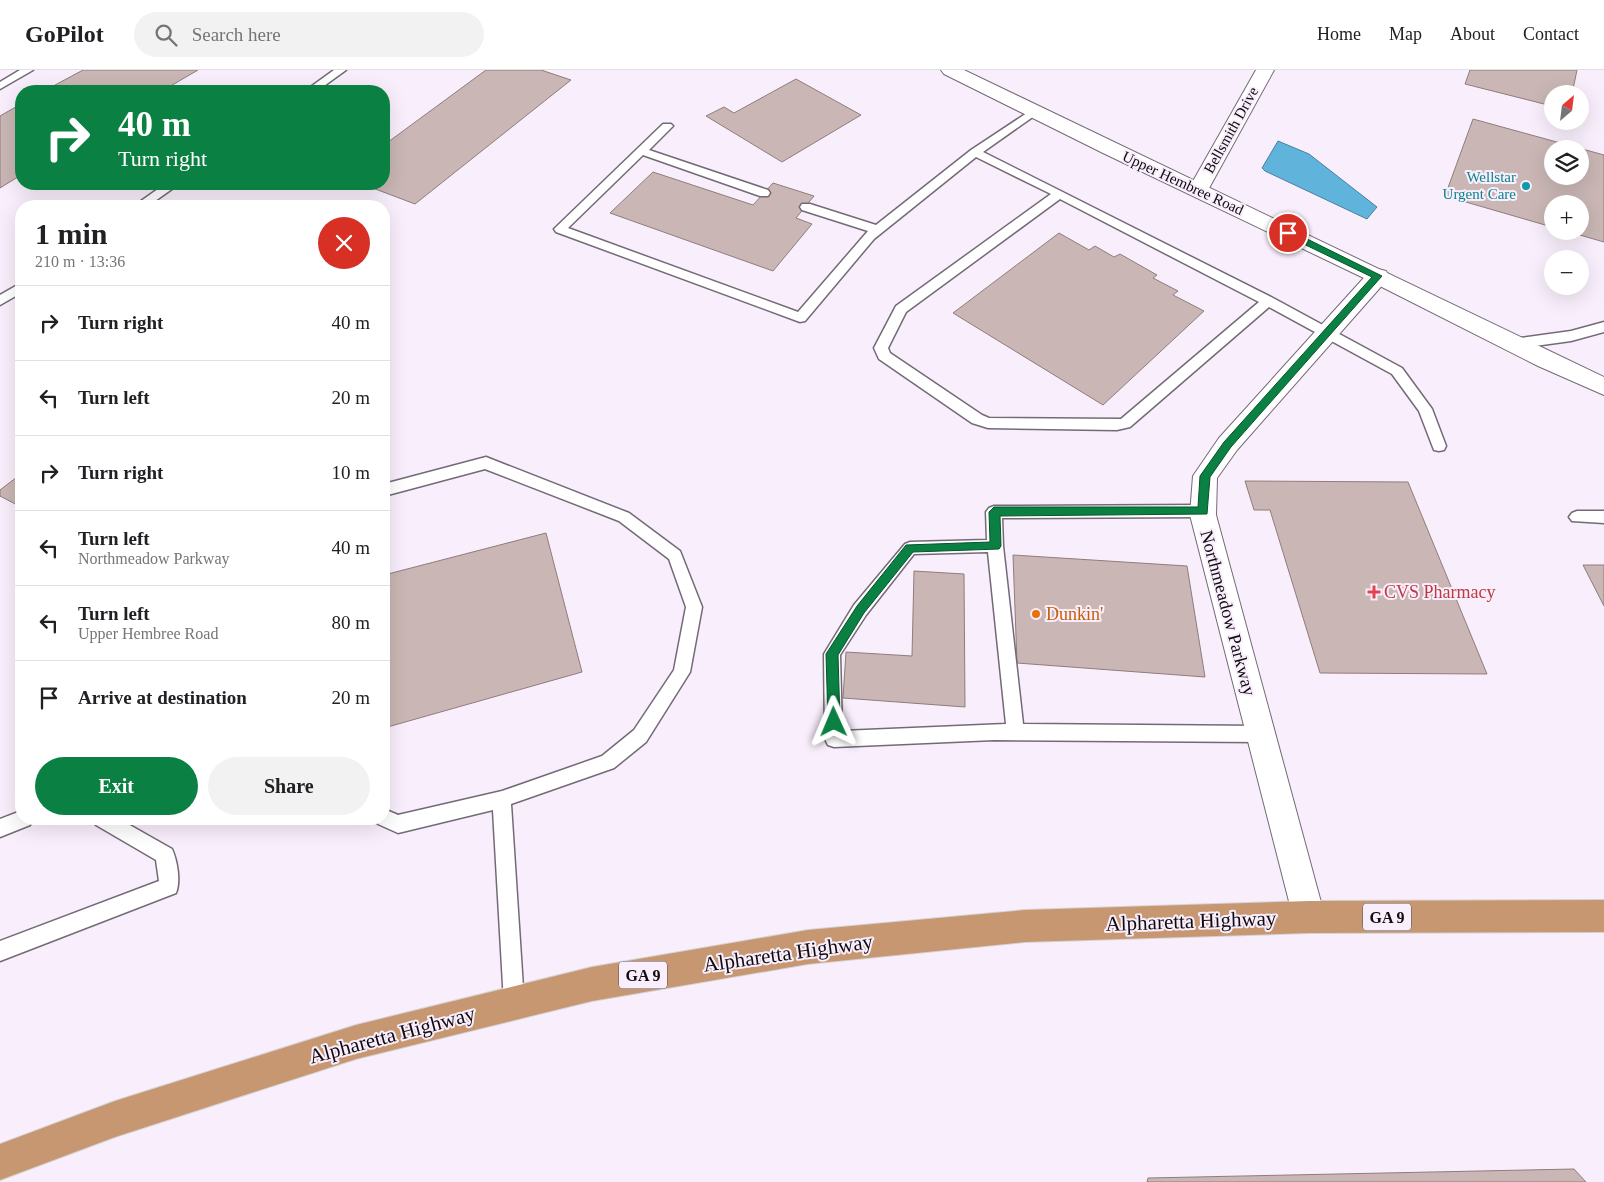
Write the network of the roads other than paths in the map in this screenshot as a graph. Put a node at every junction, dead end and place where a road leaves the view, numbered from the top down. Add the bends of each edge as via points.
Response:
1 (28, 70) edge
2 (341, 70) edge
3 (950, 70) edge
4 (1264, 70) edge
5 (319, 85) edge
6 (0, 86) edge
7 (1033, 112) junction
8 (667, 126) dead end
9 (641, 151) junction
10 (974, 152) junction
11 (164, 190) edge
12 (1198, 190) junction
13 (764, 193) dead end
14 (1059, 194) junction
15 (149, 200) edge
16 (806, 207) dead end
17 (877, 230) junction
18 (1378, 276) junction
19 (15, 291) edge
20 (0, 301) edge
21 (1268, 302) junction
22 (1604, 327) edge
23 (1328, 332) junction
24 (1513, 344) junction
25 (1604, 387) edge
26 (1439, 446) dead end
27 (390, 488) edge
28 (1203, 511) junction
29 (1577, 517) dead end
30 (1604, 517) edge
31 (995, 546) junction
32 (1015, 732) junction
33 (1260, 734) junction
34 (502, 799) junction
35 (390, 821) edge
36 (15, 822) edge
37 (112, 825) edge
38 (0, 828) edge
39 (1604, 916) edge
40 (1309, 917) junction
41 (0, 951) edge
42 (514, 1003) junction
43 (0, 1162) edge

1 - 6 lane
2 - 5 lane
3 - 7 street, Upper Hembree Road
4 - 12 street, Bellsmith Drive
7 - 10 lane
7 - 12 street, Upper Hembree Road
8 - 9 lane
9 - 13 lane
9 - 17 lane via 560,229 800,318
10 - 14 lane
10 - 17 lane
11 - 15 lane
12 - 18 street, Upper Hembree Road
14 - 21 lane
14 - 21 lane via 902,309 881,348 884,356 977,419 988,423 1118,425 1134,416
16 - 17 lane
18 - 23 street, Northmeadow Parkway
18 - 24 street, Upper Hembree Road
19 - 20 lane
21 - 23 lane
22 - 24 lane via 1571,336
23 - 26 lane via 1397,371 1426,409
23 - 28 street, Northmeadow Parkway via 1228,444 1205,476
24 - 25 street, Upper Hembree Road
27 - 34 lane via 486,463 624,516 675,555 694,607 682,672 640,736 608,762
28 - 31 lane via 994,512
28 - 33 street, Northmeadow Parkway
29 - 30 lane
31 - 32 lane
31 - 32 lane via 910,548 860,610 832,654 834,739
32 - 33 lane
33 - 40 street, Northmeadow Parkway
34 - 35 lane via 398,824
34 - 42 lane
36 - 38 lane
37 - 41 lane via 165,855 169,886
39 - 40 highway, Alpharetta Highway / GA 9
40 - 42 highway, Alpharetta Highway / GA 9 via 1025,926 808,947 592,984
42 - 43 highway, Alpharetta Highway / GA 9 via 356,1042 115,1119

